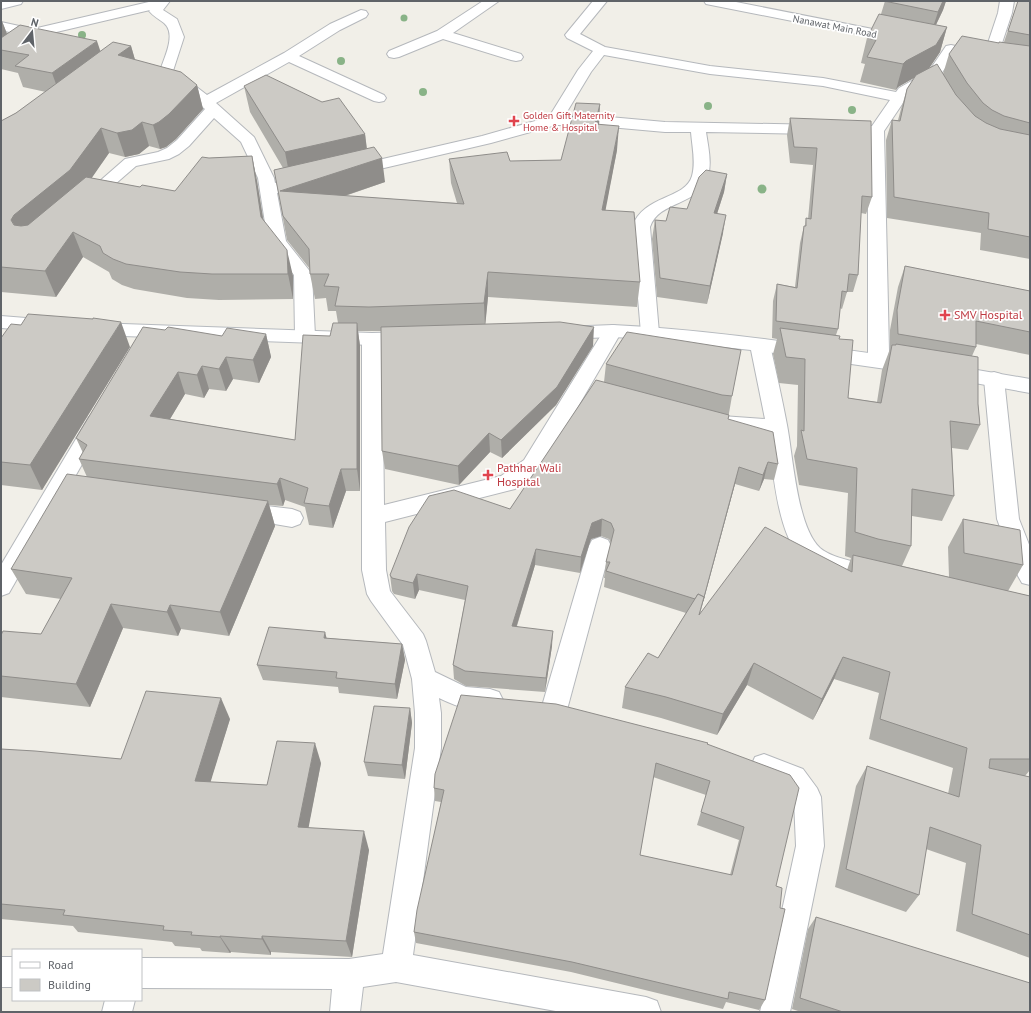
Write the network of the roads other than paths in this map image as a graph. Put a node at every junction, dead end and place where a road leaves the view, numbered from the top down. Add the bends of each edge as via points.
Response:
1 (16, 1) edge
2 (492, 1) edge
3 (600, 1) edge
4 (711, 1) edge
5 (1007, 1) edge
6 (162, 2) edge
7 (1, 5) edge
8 (361, 14) dead end
9 (1, 26) edge
10 (35, 33) junction
11 (442, 34) junction
12 (912, 41) edge
13 (63, 44) edge
14 (601, 50) junction
15 (964, 51) junction
16 (394, 54) dead end
17 (1, 56) edge
18 (289, 56) junction
19 (516, 57) dead end
20 (1007, 58) edge
21 (900, 97) junction
22 (379, 98) dead end
23 (210, 105) junction
24 (555, 120) junction
25 (698, 128) junction
26 (876, 131) junction
27 (337, 174) edge
28 (322, 178) edge
29 (267, 190) junction
30 (75, 210) edge
31 (1, 322) edge
32 (27, 325) junction
33 (613, 331) junction
34 (150, 332) junction
35 (650, 333) junction
36 (543, 334) edge
37 (305, 336) junction
38 (426, 337) edge
39 (372, 339) junction
40 (14, 344) edge
41 (760, 345) junction
42 (138, 352) edge
43 (878, 360) junction
44 (994, 379) junction
45 (1030, 386) edge
46 (105, 406) edge
47 (705, 420) edge
48 (777, 426) junction
49 (57, 487) junction
50 (81, 490) edge
51 (222, 508) edge
52 (375, 516) junction
53 (292, 518) dead end
54 (1008, 519) junction
55 (1030, 524) edge
56 (600, 546) dead end
57 (1030, 576) edge
58 (897, 581) edge
59 (1, 586) edge
60 (424, 679) junction
61 (742, 758) edge
62 (396, 967) junction
63 (1, 972) edge
64 (12, 972) edge
65 (142, 973) edge
66 (349, 974) junction
67 (120, 1001) edge
68 (117, 1012) edge
69 (345, 1012) edge
70 (646, 1012) edge
71 (775, 1012) edge

1 - 7 street
2 - 11 street
3 - 14 street via 572,36
4 - 12 street, Nanawat Main Road
5 - 15 street via 1005,13
6 - 10 street
6 - 23 street via 156,11 172,22 177,37 160,69
8 - 18 street
9 - 10 street
10 - 13 street
10 - 17 street
11 - 16 street
11 - 19 street
14 - 21 street via 710,70 823,82
14 - 24 street via 585,70
15 - 20 street
15 - 21 street via 938,80 904,91
18 - 22 street
18 - 23 street
21 - 26 street
23 - 29 street via 248,140 266,178
23 - 30 street via 183,143 173,151 163,156 131,162
24 - 25 street
24 - 27 street via 485,140
25 - 26 street
25 - 35 street via 702,169 700,179 686,194 651,212 641,227
26 - 43 street
28 - 29 street
29 - 37 street via 277,242 303,274
31 - 32 street
32 - 34 street
32 - 40 street
33 - 35 street
33 - 36 street
33 - 52 street via 589,387 532,466 521,475 507,482
34 - 37 street
34 - 42 street
35 - 41 street
37 - 39 street
38 - 39 street
39 - 52 street
41 - 43 street
41 - 48 street
43 - 44 street
44 - 45 street
44 - 54 street
46 - 49 street
47 - 48 street via 738,425
48 - 58 street via 792,516 798,535 812,554 836,565
49 - 50 street
49 - 59 street
51 - 53 street
52 - 60 street via 374,570 379,594 414,641
54 - 55 street
54 - 57 street
56 - 60 street via 545,706 464,698
60 - 62 street via 428,713 428,748
61 - 71 street via 794,778 807,797 810,846
62 - 66 street
62 - 70 street
63 - 64 street
65 - 66 street
66 - 69 street
67 - 68 street

